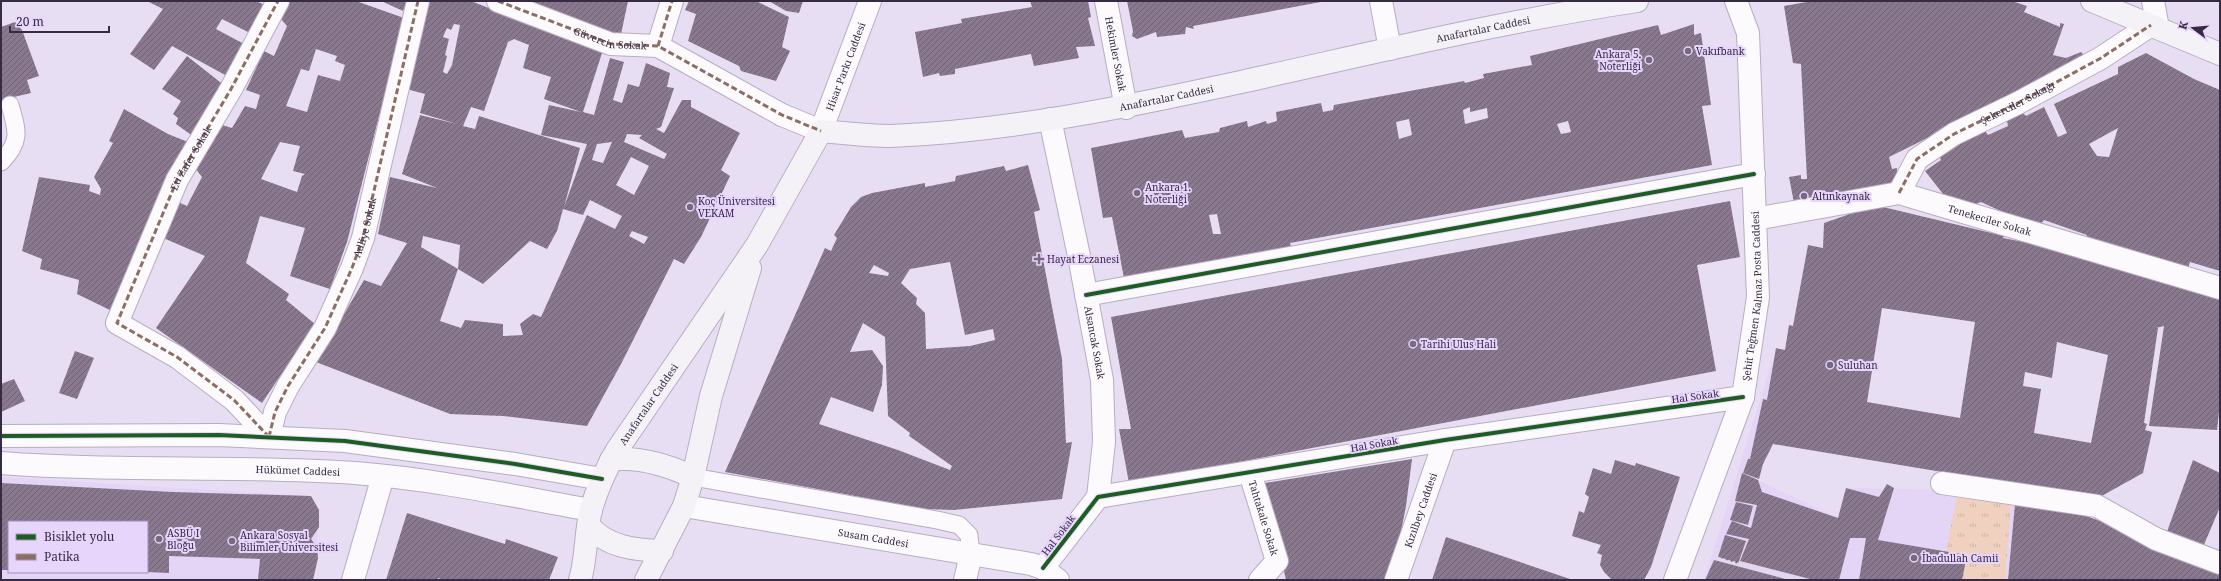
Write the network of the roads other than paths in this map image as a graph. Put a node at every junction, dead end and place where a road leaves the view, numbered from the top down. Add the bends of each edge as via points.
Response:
1 (278, 1) edge
2 (418, 1) edge
3 (498, 1) edge
4 (672, 1) edge
5 (870, 1) edge
6 (1106, 1) edge
7 (1382, 1) edge
8 (1637, 1) edge
9 (1736, 1) edge
10 (2092, 1) edge
11 (2153, 1) edge
12 (2154, 26) junction
13 (658, 46) junction
14 (1390, 49) junction
15 (2220, 54) edge
16 (10, 105) dead end
17 (1126, 108) junction
18 (1050, 119) junction
19 (821, 131) junction
20 (1, 162) edge
21 (1754, 174) junction
22 (1899, 194) junction
23 (1755, 219) junction
24 (757, 245) junction
25 (2220, 288) edge
26 (1086, 295) junction
27 (1743, 397) junction
28 (1, 436) edge
29 (269, 437) junction
30 (1445, 440) junction
31 (1, 464) edge
32 (606, 470) junction
33 (1250, 473) junction
34 (383, 476) junction
35 (693, 477) junction
36 (1942, 483) dead end
37 (1098, 497) junction
38 (684, 506) junction
39 (590, 518) junction
40 (662, 551) junction
41 (971, 555) junction
42 (2220, 563) edge
43 (1051, 574) edge
44 (353, 580) edge
45 (580, 580) edge
46 (646, 580) edge
47 (965, 580) edge
48 (1260, 580) edge
49 (1396, 580) edge
50 (1675, 580) edge

1 - 29 street, Eti Zafer Sokak via 231,89 177,180 117,323 177,357 234,400
2 - 29 street, Adliye Sokak via 363,238 325,328 288,386 275,412
3 - 13 street, Güvercin Sokak via 611,44
4 - 13 street
5 - 19 street, Hisar Parkı Caddesi
6 - 17 street, Hekimler Sokak
7 - 14 street
8 - 14 main road, Anafartalar Caddesi via 1480,28
9 - 21 street, Şehit Teğmen Kalmaz Posta Caddesi via 1748,33
10 - 12 main road
11 - 12 street
12 - 15 main road
12 - 22 street, Şekerciler Sokağı via 2101,58 1948,138 1917,159
13 - 19 street, Güvercin Sokak via 782,115
14 - 17 main road, Anafartalar Caddesi
16 - 20 lane via 17,134 10,153
17 - 18 main road, Anafartalar Caddesi
18 - 19 main road, Anafartalar Caddesi via 890,136
18 - 26 street, Alsancak Sokak
19 - 24 main road, Anafartalar Caddesi
21 - 23 street, Şehit Teğmen Kalmaz Posta Caddesi
21 - 26 street
22 - 23 street, Tenekeciler Sokak
22 - 25 street, Tenekeciler Sokak
23 - 27 street, Şehit Teğmen Kalmaz Posta Caddesi via 1758,297
24 - 32 main road, Anafartalar Caddesi
24 - 35 main road, Anafartalar Caddesi via 711,396
26 - 37 street, Alsancak Sokak via 1102,380 1104,442
27 - 30 street, Hal Sokak
27 - 50 street, Şehit Teğmen Kalmaz Posta Caddesi
28 - 29 street
29 - 32 street via 345,441 515,464
30 - 33 street, Hal Sokak
30 - 49 street, Kızılbey Caddesi
31 - 34 street, Hükümet Caddesi via 56,468 278,469
32 - 35 main road via 623,458 651,462
32 - 39 main road, Anafartalar Caddesi
33 - 37 street, Hal Sokak
33 - 48 street, Tahtakale Sokak via 1277,561
34 - 39 street, Hükümet Caddesi via 443,484
34 - 44 street
35 - 38 main road, Anafartalar Caddesi
35 - 41 lane via 959,525 970,536
36 - 42 street via 2097,506 2156,539
37 - 43 street, Hal Sokak
38 - 40 main road, Anafartalar Caddesi
38 - 41 street, Susam Caddesi
39 - 40 main road via 598,536 637,550
39 - 45 main road, Anafartalar Caddesi
40 - 46 main road, Anafartalar Caddesi
41 - 43 street, Susam Caddesi via 1031,564
41 - 47 street

